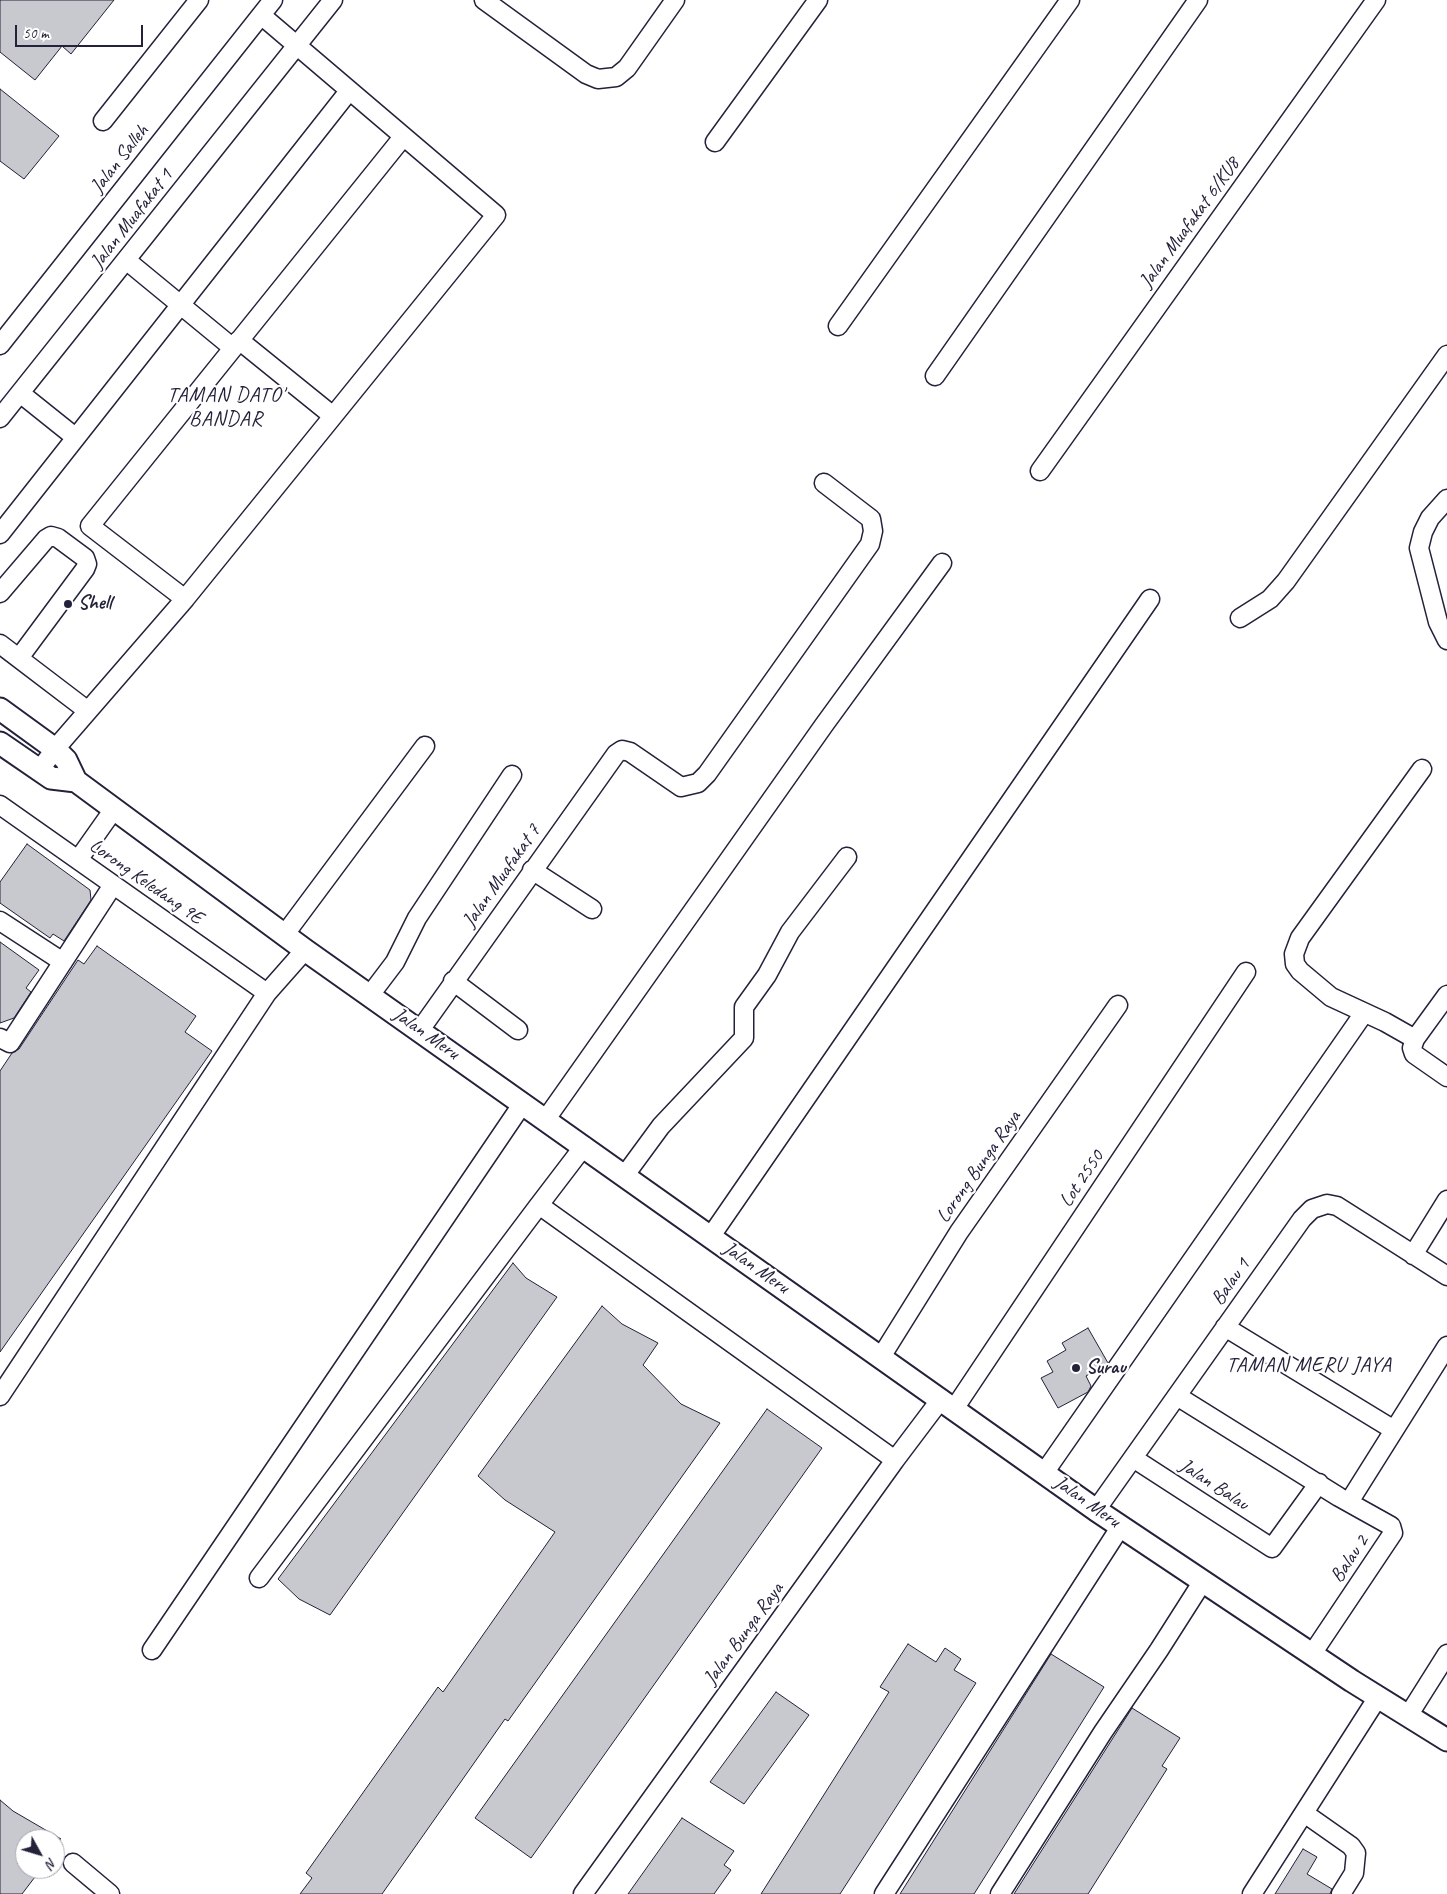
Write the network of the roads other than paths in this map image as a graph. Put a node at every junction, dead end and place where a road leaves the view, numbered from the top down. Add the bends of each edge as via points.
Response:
1 (199, 0) edge
2 (273, 0) edge
3 (333, 0) edge
4 (484, 0) edge
5 (675, 0) edge
6 (818, 0) edge
7 (1070, 0) edge
8 (1198, 0) edge
9 (1376, 0) edge
10 (261, 15) junction
11 (296, 46) junction
12 (349, 91) junction
13 (103, 121) dead end
14 (403, 137) junction
15 (715, 142) dead end
16 (126, 260) junction
17 (180, 304) junction
18 (838, 326) dead end
19 (236, 344) junction
20 (0, 346) edge
21 (1447, 355) edge
22 (935, 376) dead end
23 (20, 393) junction
24 (333, 416) junction
25 (0, 418) edge
26 (75, 437) junction
27 (1040, 471) dead end
28 (824, 484) dead end
29 (1447, 499) edge
30 (0, 534) edge
31 (942, 563) dead end
32 (0, 593) edge
33 (185, 599) junction
34 (1150, 599) dead end
35 (1240, 618) dead end
36 (1447, 640) edge
37 (0, 644) edge
38 (19, 658) junction
39 (0, 708) edge
40 (88, 711) junction
41 (0, 743) edge
42 (425, 746) dead end
43 (55, 749) junction
44 (1422, 769) dead end
45 (39, 771) junction
46 (512, 775) dead end
47 (76, 781) junction
48 (0, 804) edge
49 (114, 809) junction
50 (847, 857) dead end
51 (78, 860) junction
52 (532, 870) junction
53 (113, 885) junction
54 (592, 909) dead end
55 (0, 921) edge
56 (285, 934) junction
57 (305, 950) junction
58 (63, 962) junction
59 (1246, 972) dead end
60 (453, 981) junction
61 (267, 993) junction
62 (370, 995) junction
63 (1447, 995) edge
64 (1118, 1005) dead end
65 (1364, 1013) junction
66 (420, 1030) junction
67 (518, 1030) dead end
68 (0, 1038) edge
69 (1415, 1039) junction
70 (1447, 1078) edge
71 (523, 1103) junction
72 (546, 1119) junction
73 (584, 1146) junction
74 (625, 1175) junction
75 (1447, 1200) edge
76 (539, 1205) junction
77 (711, 1236) junction
78 (1414, 1255) junction
79 (1447, 1276) edge
80 (1225, 1327) junction
81 (1447, 1346) edge
82 (881, 1357) junction
83 (0, 1396) edge
84 (1177, 1396) junction
85 (948, 1404) junction
86 (1394, 1430) junction
87 (1133, 1458) junction
88 (895, 1460) junction
89 (1044, 1473) junction
90 (1319, 1484) junction
91 (1349, 1502) junction
92 (1096, 1510) junction
93 (1121, 1526) junction
94 (259, 1578) dead end
95 (1203, 1581) junction
96 (152, 1650) dead end
97 (1312, 1654) junction
98 (1447, 1654) edge
99 (1378, 1697) junction
100 (1408, 1716) junction
101 (1447, 1740) edge
102 (1304, 1813) junction
103 (73, 1863) dead end
104 (110, 1894) edge
105 (583, 1894) edge
106 (884, 1894) edge
107 (1000, 1894) edge
108 (1252, 1894) edge
109 (1341, 1894) edge

1 - 13 street
2 - 10 street, Jalan Salleh
3 - 11 street, Jalan Muafakat 1
4 - 5 street via 586,74 598,79 616,77 628,68
6 - 15 street
7 - 18 street
8 - 22 street
9 - 27 street, Jalan Muafakat 6/KU8
10 - 11 street
10 - 20 street, Jalan Salleh
11 - 12 street
11 - 16 street, Jalan Muafakat 1
12 - 14 street
12 - 17 street
14 - 19 street
14 - 24 street via 496,215
16 - 17 street
16 - 23 street, Jalan Muafakat 1
17 - 19 street
17 - 26 street
19 - 24 street
19 - 33 street via 90,526
21 - 35 street via 1286,581 1270,599
23 - 25 street, Jalan Muafakat 1
23 - 26 street
24 - 33 street
26 - 30 street
28 - 52 street, Jalan Muafakat 7 via 871,519 870,544 707,774 698,783 681,787 630,752 622,750 608,762
29 - 36 street via 1430,518 1419,548 1438,622
31 - 72 street
32 - 38 street via 51,536 85,558 85,569
33 - 40 street
34 - 77 street
37 - 38 street
38 - 40 street
39 - 43 main road, Jalan Meru
40 - 43 street
41 - 45 main road, Jalan Meru
42 - 56 street
43 - 45 street
43 - 47 main road, Jalan Meru via 66,760
44 - 65 street via 1295,946 1294,959 1300,971 1337,1001
45 - 47 main road, Jalan Meru via 51,778
46 - 62 street via 417,918 395,962
47 - 49 main road, Jalan Meru
48 - 51 street, Lorong Keledang 9E
49 - 51 street
49 - 56 main road, Jalan Meru
50 - 74 street via 790,932 767,975 744,1008 744,1038 661,1126
51 - 53 street, Lorong Keledang 9E
52 - 54 street
52 - 60 street, Jalan Muafakat 7
53 - 58 street
53 - 61 street, Lorong Keledang 9E
55 - 58 street
56 - 57 main road, Jalan Meru
57 - 61 street
57 - 62 main road, Jalan Meru
58 - 68 street via 10,1043
59 - 85 street, Lot 2550
60 - 66 street, Jalan Muafakat 7
60 - 67 street
61 - 83 street
62 - 66 main road, Jalan Meru
63 - 69 street
64 - 82 street, Lorong Bunga Raya via 959,1232
65 - 69 street
65 - 89 street
66 - 71 main road, Jalan Meru
69 - 70 street via 1414,1054
71 - 72 main road, Jalan Meru
71 - 96 street
72 - 73 main road, Jalan Meru
73 - 74 main road, Jalan Meru
73 - 76 street
74 - 77 main road, Jalan Meru
75 - 78 street
76 - 88 street
76 - 94 street
77 - 82 main road, Jalan Meru
78 - 79 street, Balau 1
78 - 80 street, Balau 1 via 1337,1206 1327,1204 1312,1209
80 - 84 street, Balau 1
80 - 86 street
81 - 86 street
82 - 85 main road, Jalan Meru
84 - 87 street, Balau 1
84 - 90 street
85 - 88 street, Jalan Bunga Raya
85 - 89 main road, Jalan Meru
86 - 91 street
87 - 90 street, Jalan Balau via 1272,1548
87 - 92 street, Balau 1
88 - 105 street, Jalan Bunga Raya
89 - 92 main road, Jalan Meru
90 - 91 street
91 - 97 street, Balau 2 via 1391,1526 1392,1534
92 - 93 main road, Jalan Meru
93 - 95 main road, Jalan Meru
93 - 106 street
95 - 97 main road, Jalan Meru
95 - 107 street
97 - 99 main road, Jalan Meru
98 - 100 street
99 - 100 main road, Jalan Meru
99 - 102 street
100 - 101 main road, Jalan Meru
102 - 108 street
102 - 109 street via 1350,1846 1356,1854 1354,1873
103 - 104 street

